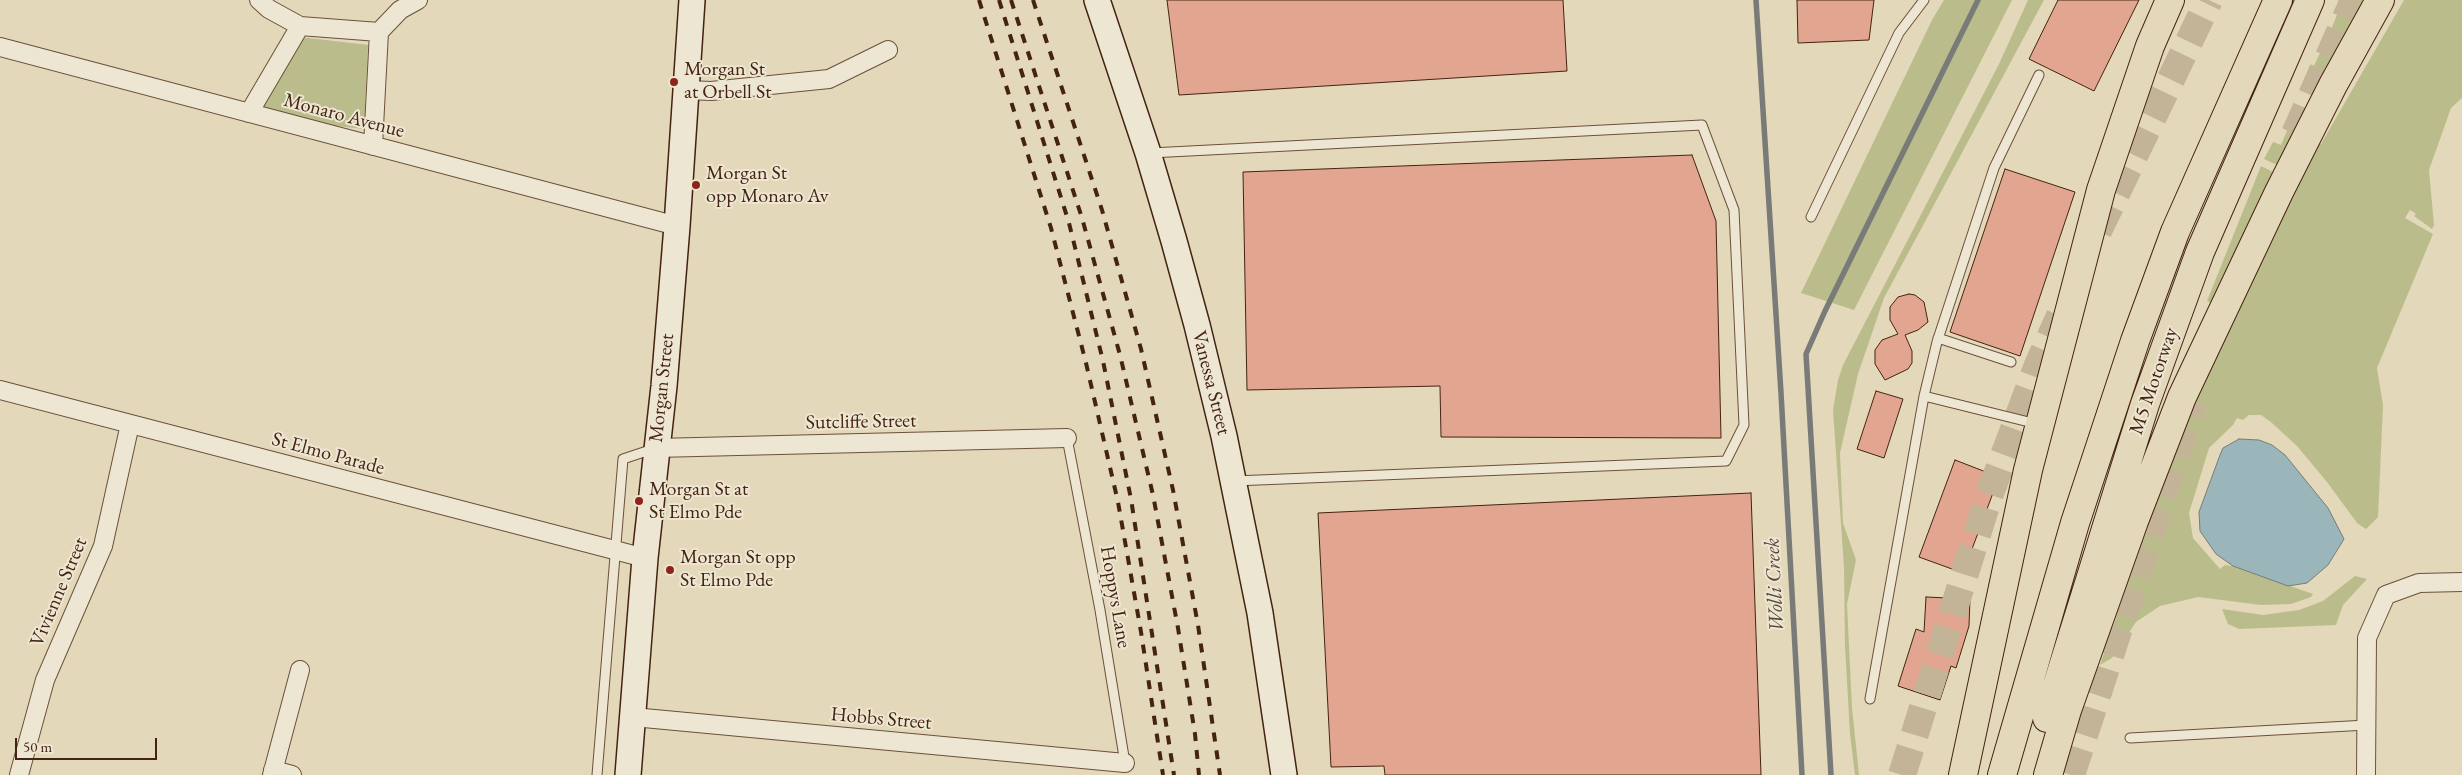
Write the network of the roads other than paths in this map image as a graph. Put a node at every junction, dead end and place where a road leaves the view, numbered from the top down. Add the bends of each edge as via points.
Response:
1 (259, 0) edge
2 (418, 0) edge
3 (692, 0) edge
4 (1097, 0) edge
5 (1924, 0) edge
6 (2170, 0) edge
7 (2278, 0) edge
8 (2310, 0) edge
9 (2380, 0) edge
10 (300, 26) junction
11 (379, 32) junction
12 (0, 47) edge
13 (888, 50) dead end
14 (2039, 76) dead end
15 (687, 90) junction
16 (249, 113) junction
17 (373, 146) junction
18 (1148, 154) junction
19 (1811, 217) dead end
20 (677, 226) junction
21 (1938, 338) junction
22 (2011, 362) dead end
23 (0, 390) edge
24 (1924, 396) junction
25 (130, 424) junction
26 (2040, 424) junction
27 (1067, 438) joint
28 (656, 448) junction
29 (1234, 481) junction
30 (615, 551) junction
31 (645, 558) junction
32 (2462, 582) edge
33 (300, 670) dead end
34 (1870, 699) dead end
35 (633, 717) junction
36 (2366, 725) junction
37 (2130, 738) dead end
38 (1124, 763) joint
39 (273, 772) edge
40 (19, 775) edge
41 (292, 775) edge
42 (597, 775) edge
43 (628, 775) edge
44 (1284, 775) edge
45 (1963, 775) edge
46 (2002, 775) edge
47 (2033, 775) edge
48 (2048, 775) edge
49 (2366, 775) edge

1 - 10 street
2 - 11 street via 400,10
3 - 15 main road, Morgan Street
4 - 18 main road, Vanessa Street
5 - 19 lane via 1899,33
6 - 26 highway via 2150,46 2101,190
7 - 46 highway, M5 Motorway via 2175,232 2135,341 2075,523
8 - 47 highway, M5 Motorway via 2200,252 2145,404 2052,697
9 - 48 highway via 2284,183 2182,397 2067,710
10 - 11 street
10 - 16 street
11 - 17 street
12 - 16 street, Monaro Avenue
13 - 15 street via 829,78 711,91
14 - 21 lane via 1994,168
15 - 20 main road, Morgan Street
16 - 17 street, Monaro Avenue
17 - 20 street, Monaro Avenue
18 - 29 main road, Vanessa Street via 1197,325
18 - 29 lane via 1702,125 1734,210 1744,425 1726,461
20 - 28 main road, Morgan Street
21 - 22 lane
21 - 24 lane
23 - 25 street, St Elmo Parade
24 - 26 lane
24 - 34 lane
25 - 30 street, St Elmo Parade
25 - 40 street, Vivienne Street via 103,546 45,680
26 - 45 highway
27 - 28 street, Sutcliffe Street
27 - 38 lane, Hoppys Lane via 1100,610
28 - 30 lane via 623,459
28 - 31 main road, Morgan Street
29 - 44 main road, Vanessa Street via 1260,613
30 - 31 street, St Elmo Parade
30 - 42 lane
31 - 35 main road, Morgan Street
32 - 36 street via 2419,582 2386,595 2367,638
33 - 39 street
35 - 38 street, Hobbs Street
35 - 43 main road, Morgan Street
36 - 37 lane
36 - 49 street
39 - 41 street

